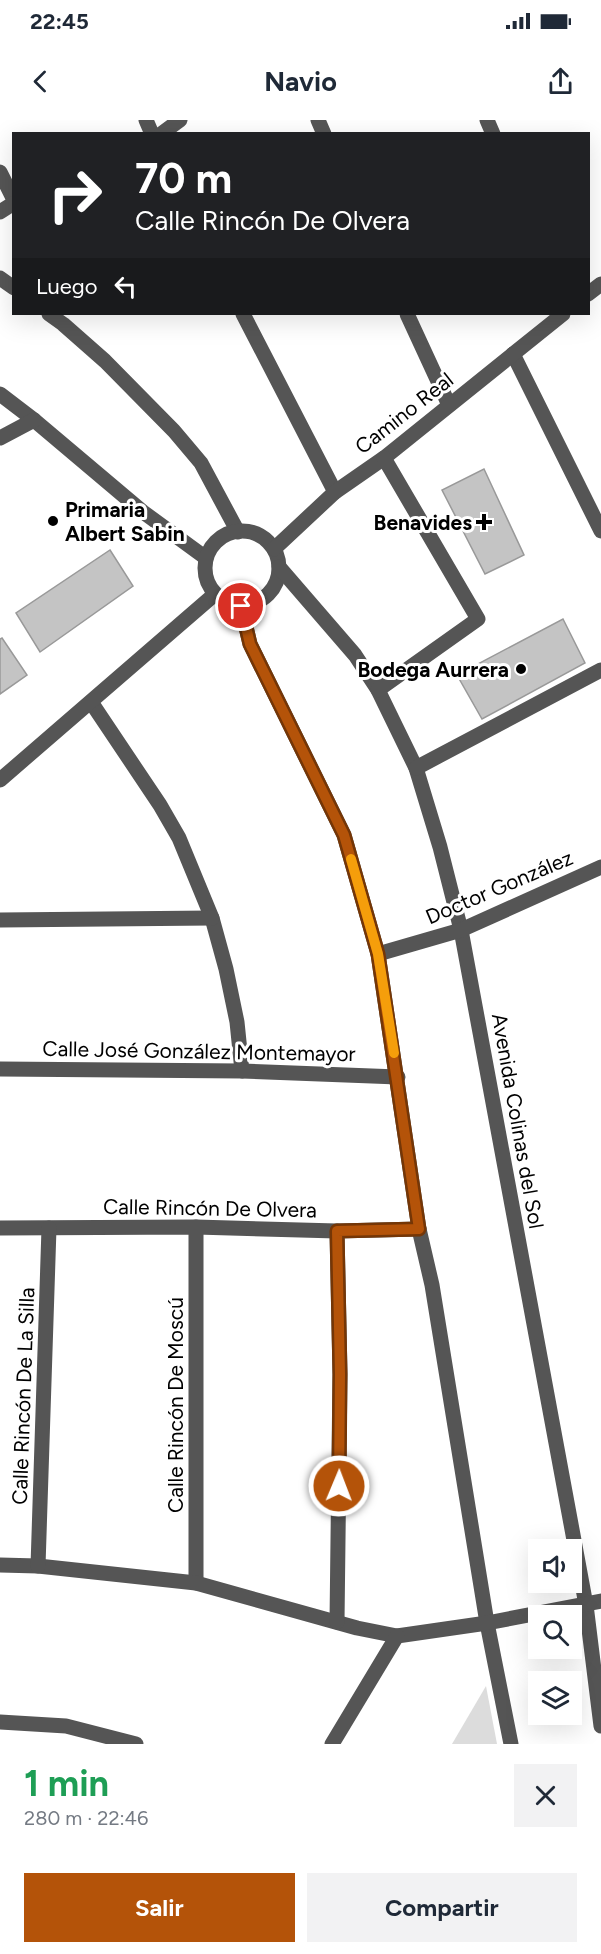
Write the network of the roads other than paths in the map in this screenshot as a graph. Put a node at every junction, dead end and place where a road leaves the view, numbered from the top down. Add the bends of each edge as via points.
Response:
1 (180, 120) edge
2 (164, 132) edge
3 (0, 172) edge
4 (12, 197) edge
5 (12, 203) edge
6 (0, 212) edge
7 (50, 315) edge
8 (244, 315) edge
9 (407, 315) edge
10 (562, 315) edge
11 (513, 354) junction
12 (0, 394) edge
13 (449, 405) junction
14 (34, 420) junction
15 (0, 438) edge
16 (384, 458) junction
17 (335, 492) junction
18 (601, 531) edge
19 (238, 532) junction
20 (274, 549) junction
21 (206, 558) junction
22 (279, 567) junction
23 (215, 594) junction
24 (241, 606) junction
25 (601, 670) edge
26 (378, 690) junction
27 (91, 702) junction
28 (417, 768) junction
29 (2, 776) edge
30 (601, 867) edge
31 (212, 918) junction
32 (0, 920) edge
33 (461, 930) junction
34 (378, 954) junction
35 (0, 1069) edge
36 (242, 1071) junction
37 (398, 1077) junction
38 (0, 1227) edge
39 (196, 1227) junction
40 (49, 1228) junction
41 (419, 1229) junction
42 (337, 1231) junction
43 (0, 1565) edge
44 (38, 1566) junction
45 (196, 1584) junction
46 (601, 1601) edge
47 (586, 1605) junction
48 (337, 1622) junction
49 (487, 1623) junction
50 (397, 1636) junction
51 (0, 1722) edge
52 (601, 1726) edge
53 (136, 1744) edge
54 (332, 1744) edge
55 (511, 1744) edge

1 - 2 street
3 - 4 street
5 - 6 street
7 - 19 street via 105,361 174,431 201,463
8 - 17 street
9 - 13 street
10 - 11 street, Camino Real
11 - 13 street, Camino Real
11 - 18 street
12 - 14 street
13 - 16 street, Camino Real
14 - 15 street
14 - 21 street via 143,512
16 - 17 street, Camino Real
16 - 26 street via 478,619
17 - 20 street, Camino Real
19 - 20 street via 257,534
19 - 21 street via 217,541
20 - 22 street
21 - 23 street via 206,577
22 - 24 street via 272,590 253,604
22 - 26 street, Avenida Colinas del Sol via 355,655
23 - 24 street
23 - 27 street
24 - 34 street via 250,644 344,835
25 - 28 street
26 - 28 street, Avenida Colinas del Sol
27 - 29 street
27 - 31 street via 179,838
28 - 33 street, Avenida Colinas del Sol
30 - 33 street, Doctor González
31 - 32 street
31 - 36 street via 237,1022
33 - 34 street, Doctor González
33 - 47 street, Avenida Colinas del Sol
34 - 37 street
35 - 36 street, Calle José González Montemayor
36 - 37 street, Calle José González Montemayor
37 - 41 street
38 - 40 street, Calle Rincón De Olvera
39 - 40 street, Calle Rincón De Olvera
39 - 42 street, Calle Rincón De Olvera
39 - 45 street, Calle Rincón De Moscú
40 - 44 street, Calle Rincón De La Silla
41 - 42 street, Calle Rincón De Olvera
41 - 49 street via 432,1285
42 - 48 street
43 - 44 street
44 - 45 street
45 - 48 street
46 - 47 street
47 - 49 street
47 - 52 street, Avenida Colinas del Sol
48 - 50 street
49 - 50 street
49 - 55 street
50 - 54 street
51 - 53 street via 66,1726

